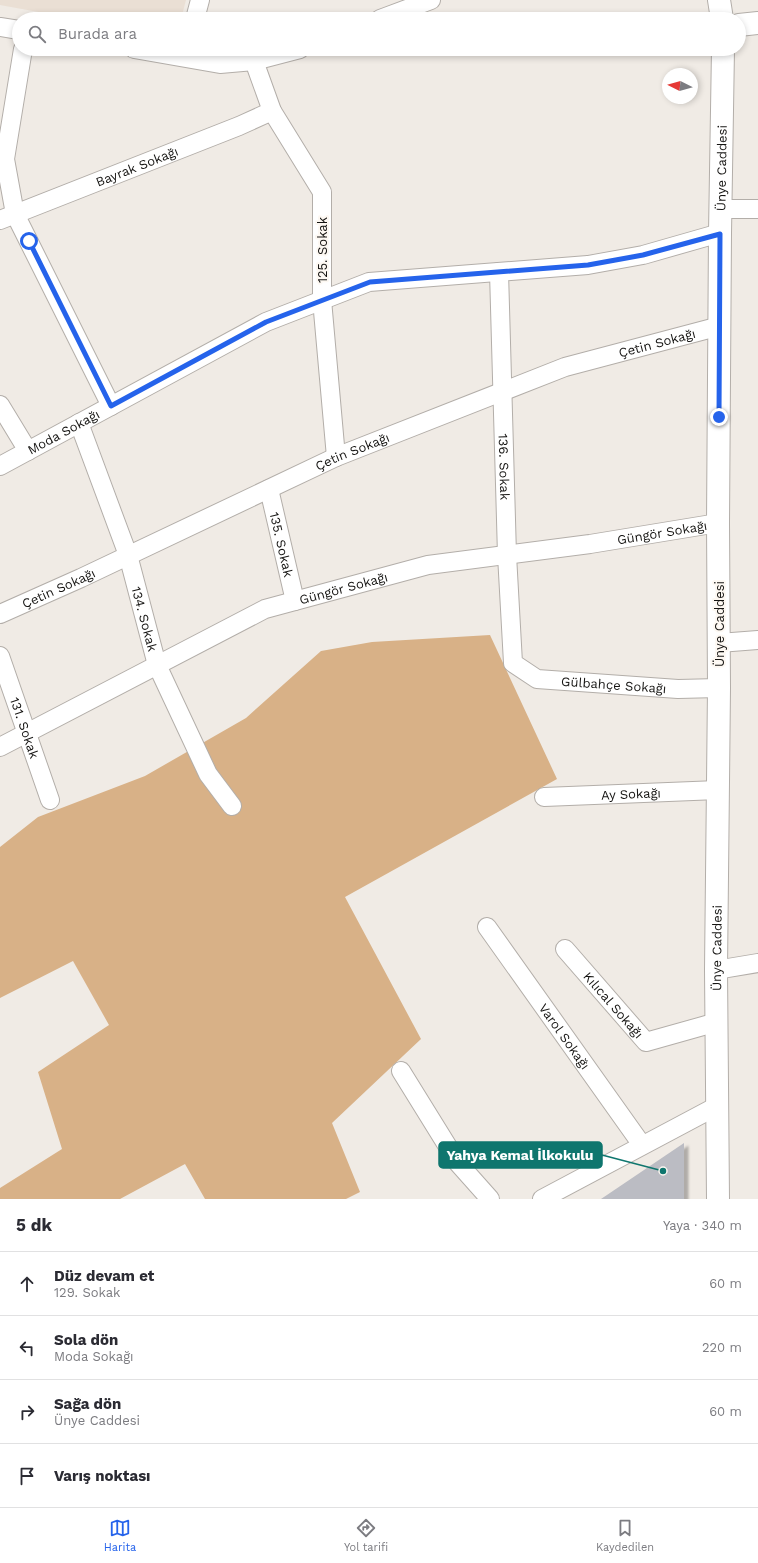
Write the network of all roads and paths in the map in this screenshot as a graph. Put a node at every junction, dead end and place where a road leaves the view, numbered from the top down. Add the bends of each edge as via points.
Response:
1 (200, 0) edge
2 (431, 0) edge
3 (719, 0) edge
4 (726, 0) edge
5 (197, 12) edge
6 (399, 12) edge
7 (722, 12) edge
8 (724, 12) edge
9 (758, 23) edge
10 (746, 24) edge
11 (0, 27) edge
12 (12, 29) edge
13 (22, 56) edge
14 (195, 56) edge
15 (273, 56) edge
16 (722, 56) edge
17 (254, 61) junction
18 (272, 111) junction
19 (720, 209) junction
20 (758, 209) edge
21 (7, 217) edge
22 (720, 234) junction
23 (500, 272) junction
24 (322, 300) junction
25 (720, 326) junction
26 (502, 392) junction
27 (0, 405) edge
28 (111, 406) junction
29 (79, 423) junction
30 (28, 451) junction
31 (336, 457) junction
32 (0, 466) edge
33 (269, 489) junction
34 (718, 523) junction
35 (128, 555) junction
36 (507, 555) junction
37 (295, 601) junction
38 (0, 614) edge
39 (758, 640) edge
40 (719, 643) junction
41 (0, 656) edge
42 (513, 663) joint
43 (157, 665) junction
44 (719, 688) junction
45 (26, 733) junction
46 (0, 747) edge
47 (718, 790) junction
48 (544, 797) dead end
49 (50, 800) dead end
50 (232, 806) dead end
51 (487, 927) dead end
52 (565, 949) dead end
53 (758, 963) edge
54 (716, 970) junction
55 (716, 1022) junction
56 (401, 1071) dead end
57 (717, 1106) junction
58 (642, 1145) junction
59 (490, 1199) edge
60 (542, 1199) edge
61 (718, 1199) edge

1 - 5 street
2 - 6 street
3 - 7 main road
4 - 8 main road
9 - 10 main road
11 - 12 street
13 - 21 street via 5,158
14 - 17 street via 220,64
15 - 17 street
16 - 19 main road, Ünye Caddesi
17 - 18 street, 125. Sokak
18 - 21 street, Bayrak Sokağı
18 - 24 street, 125. Sokak via 322,192
19 - 20 street
19 - 22 main road, Ünye Caddesi
21 - 28 street
22 - 23 street, Moda Sokağı via 643,255 588,265
22 - 25 main road, Ünye Caddesi
23 - 24 street, Moda Sokağı via 370,282
23 - 26 street, 136. Sokak
24 - 28 street, Moda Sokağı via 266,322
24 - 31 street, 125. Sokak
25 - 26 street, Çetin Sokağı via 565,367
25 - 34 main road, Ünye Caddesi
26 - 31 street, Çetin Sokağı
26 - 36 street, 136. Sokak
27 - 30 street
28 - 29 street, Moda Sokağı
29 - 30 street, Moda Sokağı
29 - 35 street, 134. Sokak
30 - 32 street, Moda Sokağı
31 - 33 street, Çetin Sokağı
33 - 35 street, Çetin Sokağı
33 - 37 street, 135. Sokak
34 - 36 street, Güngör Sokağı
34 - 40 main road, Ünye Caddesi
35 - 38 street, Çetin Sokağı
35 - 43 street, 134. Sokak
36 - 37 street, Güngör Sokağı via 428,565
36 - 42 street, 136. Sokak
37 - 43 street, Güngör Sokağı via 265,609
39 - 40 street
40 - 44 main road, Ünye Caddesi
41 - 45 street, 131. Sokak
42 - 44 street, Gülbahçe Sokağı via 537,679 678,689
43 - 45 street, Güngör Sokağı
43 - 50 street, 134. Sokak via 208,774
44 - 47 main road, Ünye Caddesi
45 - 46 street, Güngör Sokağı
45 - 49 street, 131. Sokak
47 - 48 street, Ay Sokağı
47 - 54 main road, Ünye Caddesi
51 - 58 street, Varol Sokağı
52 - 55 street, Kılıcal Sokağı via 646,1042
53 - 54 street
54 - 55 main road, Ünye Caddesi
55 - 57 main road, Ünye Caddesi
56 - 59 street via 458,1163
57 - 58 street
57 - 61 main road, Ünye Caddesi
58 - 60 street

